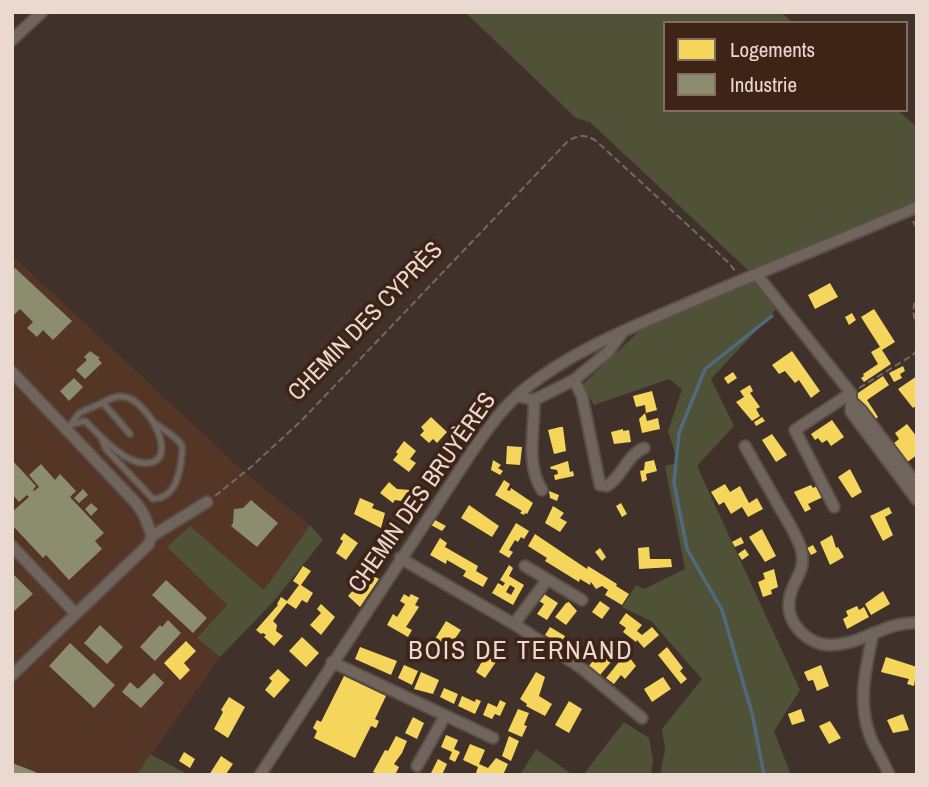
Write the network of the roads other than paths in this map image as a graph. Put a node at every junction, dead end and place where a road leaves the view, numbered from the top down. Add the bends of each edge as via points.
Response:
1 (42, 12) edge
2 (12, 40) edge
3 (917, 207) edge
4 (757, 275) junction
5 (624, 331) junction
6 (12, 372) edge
7 (573, 380) junction
8 (517, 396) junction
9 (851, 397) junction
10 (534, 400) junction
11 (103, 403) junction
12 (156, 424) junction
13 (69, 427) junction
14 (130, 434) dead end
15 (102, 439) junction
16 (745, 446) dead end
17 (644, 448) dead end
18 (917, 485) edge
19 (541, 490) dead end
20 (917, 499) edge
21 (207, 502) road end
22 (834, 507) dead end
23 (152, 536) junction
24 (12, 547) edge
25 (400, 558) junction
26 (526, 566) dead end
27 (547, 580) junction
28 (582, 600) dead end
29 (76, 614) junction
30 (917, 623) edge
31 (514, 624) junction
32 (873, 634) junction
33 (332, 662) junction
34 (12, 675) edge
35 (445, 716) junction
36 (642, 718) dead end
37 (493, 738) dead end
38 (417, 766) dead end
39 (260, 775) edge
40 (889, 775) edge

1 - 2 street
3 - 4 street, CHEMIN DES BRUYÈRES
4 - 5 street, CHEMIN DES BRUYÈRES
4 - 9 street
5 - 7 street via 608,352
5 - 8 street, CHEMIN DES BRUYÈRES via 566,360
6 - 13 street
7 - 10 street
7 - 17 street via 582,396 600,485 614,482
8 - 10 street
8 - 25 street, CHEMIN DES BRUYÈRES via 492,423
9 - 18 street
9 - 20 street via 851,412
9 - 22 street via 795,430
10 - 19 street via 532,466
11 - 12 lane via 123,396 132,399
11 - 13 lane via 80,413
11 - 14 lane
12 - 15 lane via 162,447 152,462 130,459
12 - 15 lane via 183,448 171,492 158,499 143,489
13 - 15 lane via 85,421
13 - 23 street via 137,504
16 - 32 street via 803,556 789,602 796,625 820,644 843,644
21 - 23 street
23 - 29 street
24 - 29 street
25 - 31 street
25 - 33 street, CHEMIN DES BRUYÈRES
26 - 27 street
27 - 28 street
27 - 31 street
29 - 34 street
30 - 32 street via 897,624
31 - 36 street via 580,667
32 - 40 street via 863,710
33 - 35 street
33 - 39 street, CHEMIN DES BRUYÈRES
35 - 37 street
35 - 38 street

